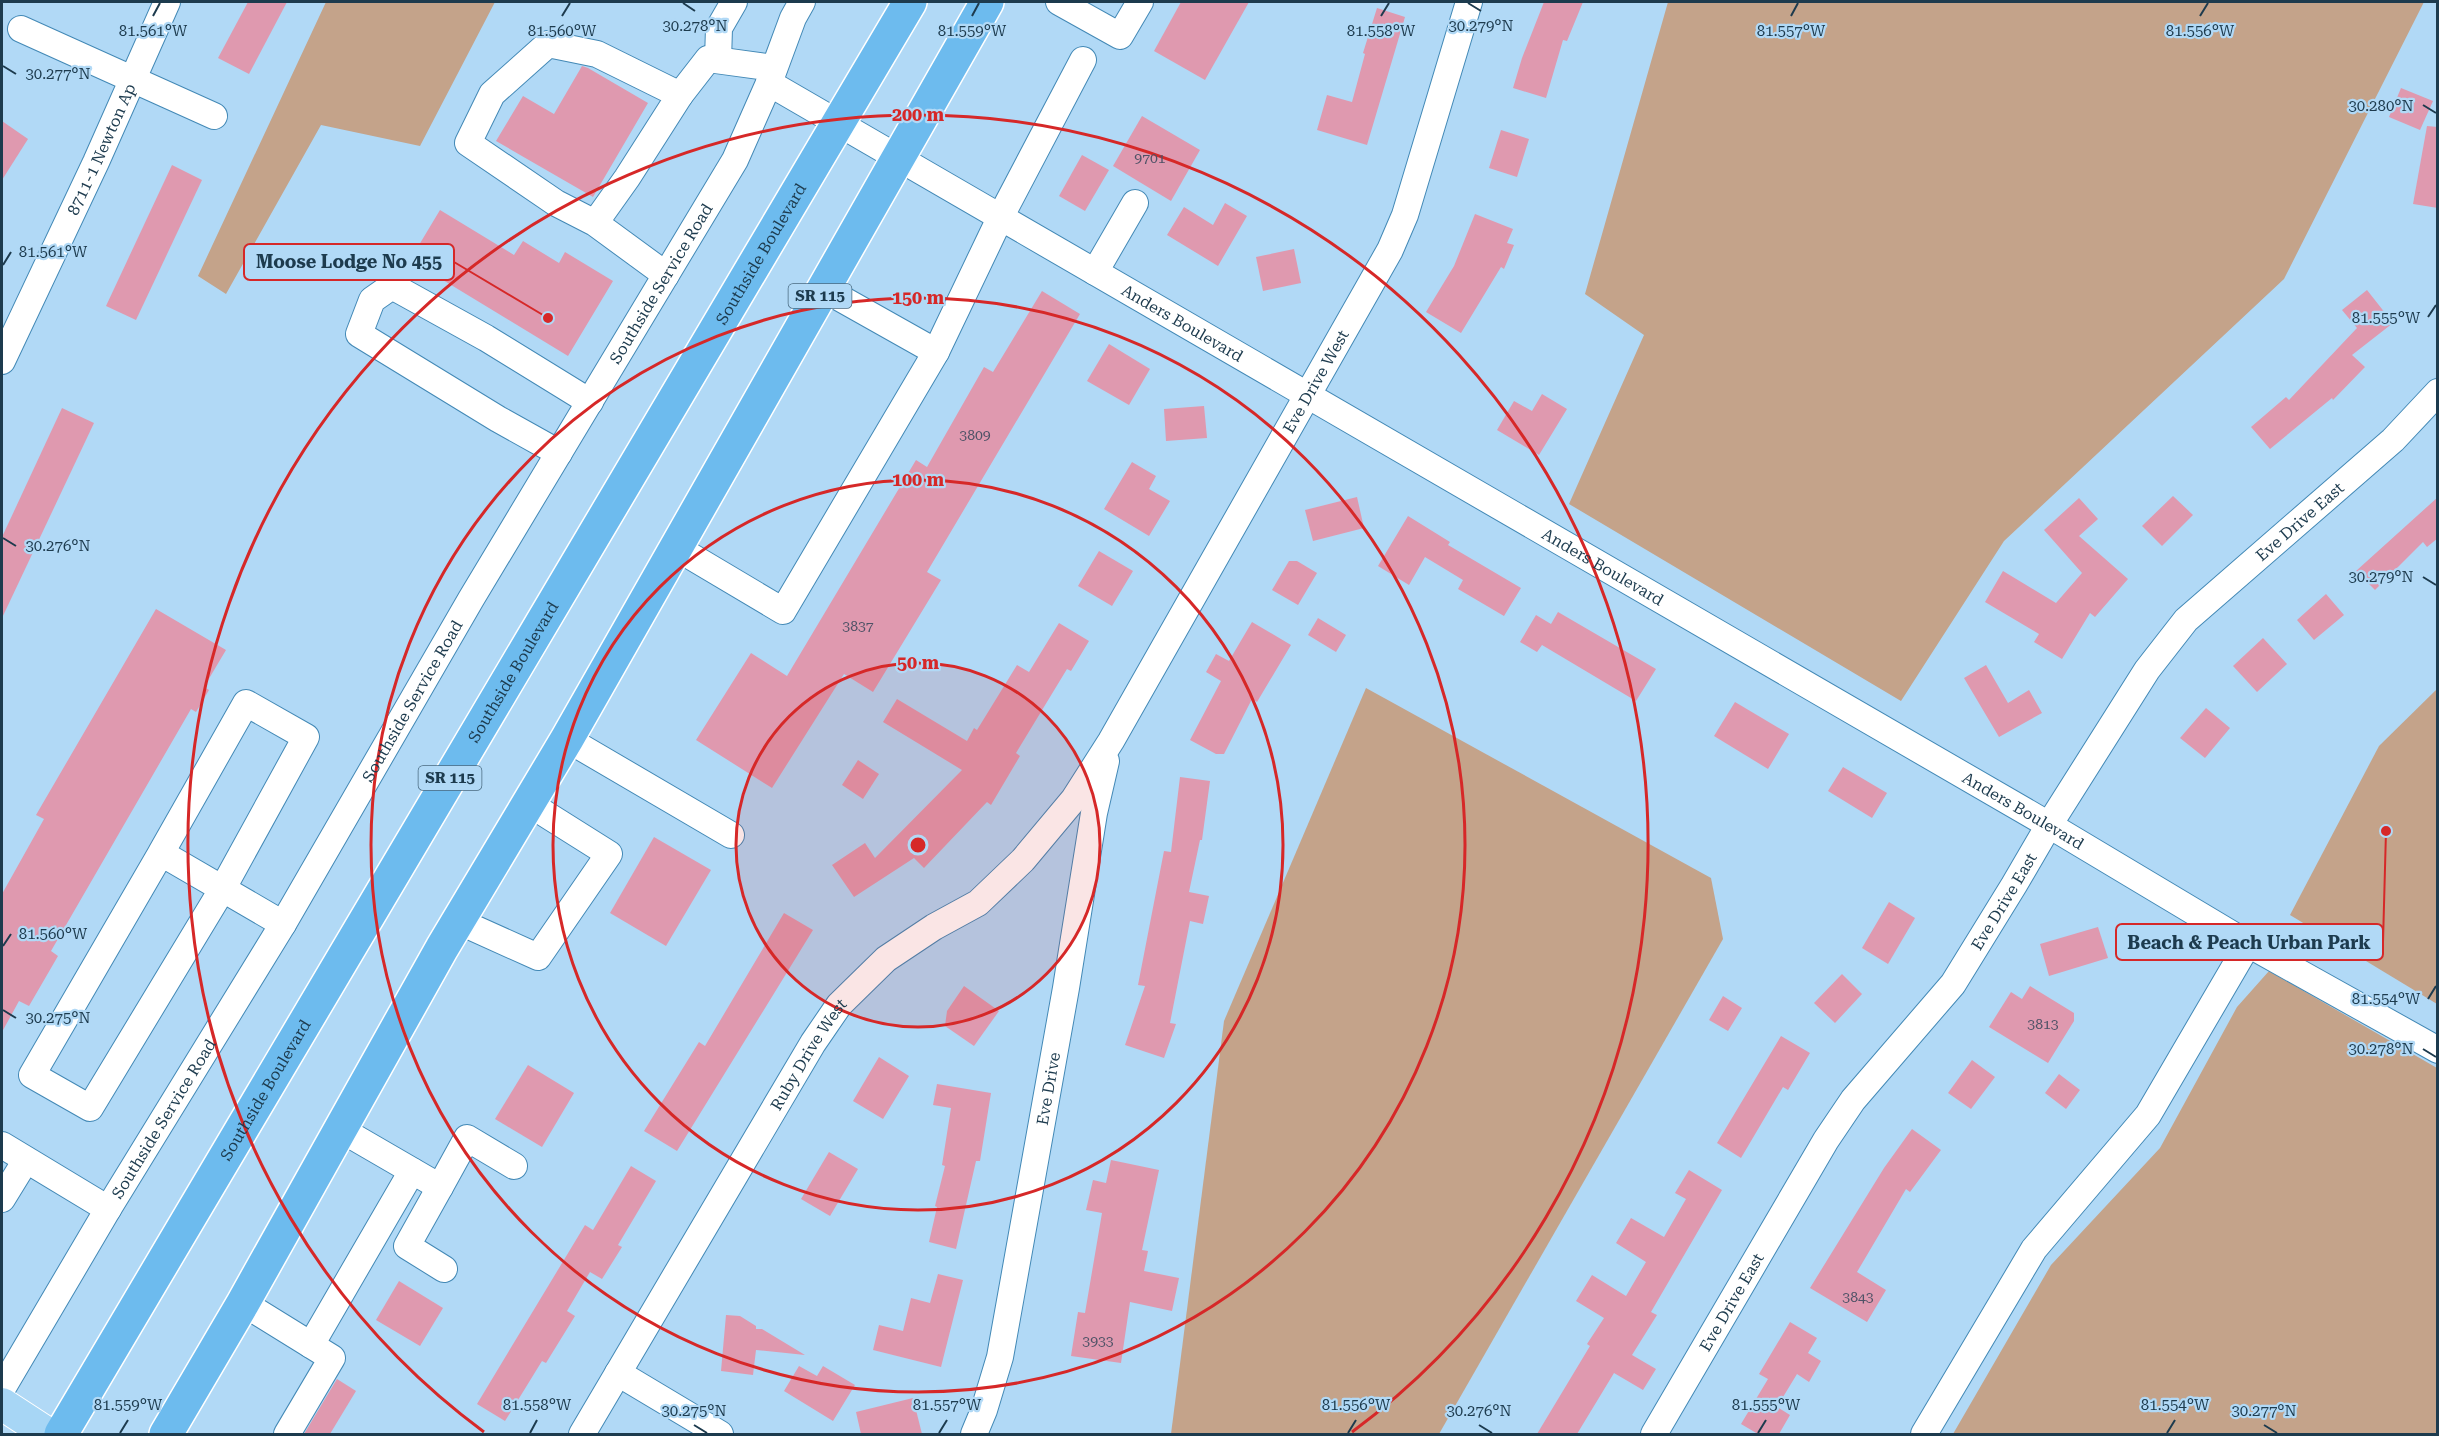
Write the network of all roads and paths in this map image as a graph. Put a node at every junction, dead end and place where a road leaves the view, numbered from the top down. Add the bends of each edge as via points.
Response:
1 (167, 2) edge
2 (734, 2) edge
3 (802, 2) edge
4 (910, 2) edge
5 (987, 2) edge
6 (1059, 2) edge
7 (1140, 2) edge
8 (1469, 2) edge
9 (21, 29) dead end
10 (718, 60) junction
11 (1083, 60) dead end
12 (771, 76) junction
13 (132, 79) junction
14 (680, 95) junction
15 (214, 116) dead end
16 (839, 122) junction
17 (899, 157) junction
18 (1135, 203) dead end
19 (1001, 216) junction
20 (595, 223) junction
21 (1095, 272) junction
22 (666, 275) junction
23 (824, 289) junction
24 (8, 329) edge
25 (936, 352) junction
26 (2, 361) edge
27 (2438, 392) edge
28 (1307, 395) junction
29 (590, 402) junction
30 (559, 453) junction
31 (677, 548) junction
32 (567, 739) junction
33 (1111, 741) junction
34 (528, 803) junction
35 (2049, 825) junction
36 (731, 835) dead end
37 (161, 853) junction
38 (223, 888) junction
39 (458, 921) junction
40 (282, 924) junction
41 (2248, 944) junction
42 (2438, 1050) edge
43 (340, 1129) junction
44 (2, 1145) edge
45 (26, 1160) junction
46 (514, 1166) dead end
47 (412, 1171) junction
48 (440, 1187) junction
49 (2, 1199) edge
50 (108, 1209) junction
51 (444, 1269) dead end
52 (243, 1303) junction
53 (311, 1345) junction
54 (618, 1373) junction
55 (2, 1389) edge
56 (2, 1404) edge
57 (48, 1434) edge
58 (61, 1434) edge
59 (166, 1434) edge
60 (287, 1434) edge
61 (582, 1434) edge
62 (720, 1434) edge
63 (974, 1434) edge
64 (1654, 1434) edge
65 (1924, 1434) edge

1 - 13 street, 8711-1 Newton Ap
2 - 10 street via 719,28
3 - 12 street, Southside Service Road
4 - 16 highway, Southside Boulevard / SR 115
5 - 17 highway, SR 115
6 - 7 street via 1120,36
8 - 28 street, Eve Drive West via 1405,215 1390,250
9 - 13 street
10 - 12 street
10 - 14 street via 708,59
11 - 19 street
12 - 16 street, Anders Boulevard
12 - 22 street, Southside Service Road via 735,160
13 - 15 street
13 - 24 street, 8711-1 Newton Ap via 96,162
14 - 20 street
14 - 20 street via 597,54 548,44 492,94 468,143 556,203
16 - 17 street, Anders Boulevard
16 - 58 highway, Southside Boulevard / SR 115
17 - 19 street, Anders Boulevard
17 - 23 highway, SR 115
18 - 21 street
19 - 21 street, Anders Boulevard
19 - 25 street
20 - 22 street
21 - 28 street, Anders Boulevard
22 - 29 street, Southside Service Road
23 - 25 street
23 - 31 highway, SR 115
24 - 26 street, 8711-1 Newton Ap
25 - 31 street via 783,611
27 - 35 street, Eve Drive East via 2393,440 2186,620 2147,670
28 - 33 street, Eve Drive West
28 - 35 street, Anders Boulevard
29 - 30 street, Southside Service Road
29 - 30 street via 393,286 372,300 359,334
30 - 40 street, Southside Service Road
31 - 32 highway, SR 115
32 - 34 highway, SR 115
32 - 36 street
33 - 54 street, Ruby Drive West via 1074,799 1023,860 978,903 886,959 839,1005
33 - 63 street, Eve Drive via 1094,813 1000,1357
34 - 39 highway, SR 115
34 - 39 street via 609,854 538,957
35 - 41 street, Anders Boulevard
35 - 64 street, Eve Drive East via 1953,984 1852,1100 1826,1140
37 - 38 street
37 - 38 street via 246,703 256,708 306,737
37 - 38 street via 32,1075 90,1108
38 - 40 street
39 - 43 highway, SR 115
40 - 50 street, Southside Service Road
41 - 42 street, Anders Boulevard
41 - 65 street via 2148,1115 2034,1249
43 - 47 street
43 - 52 highway, SR 115
44 - 45 street
45 - 49 street
45 - 50 street
46 - 48 street via 467,1138
47 - 48 street
47 - 53 street
48 - 51 street via 407,1246
50 - 55 street, Southside Service Road
52 - 53 street
52 - 59 highway, SR 115
53 - 60 street via 332,1358
54 - 61 street, Ruby Drive West
54 - 62 street
56 - 57 main road

